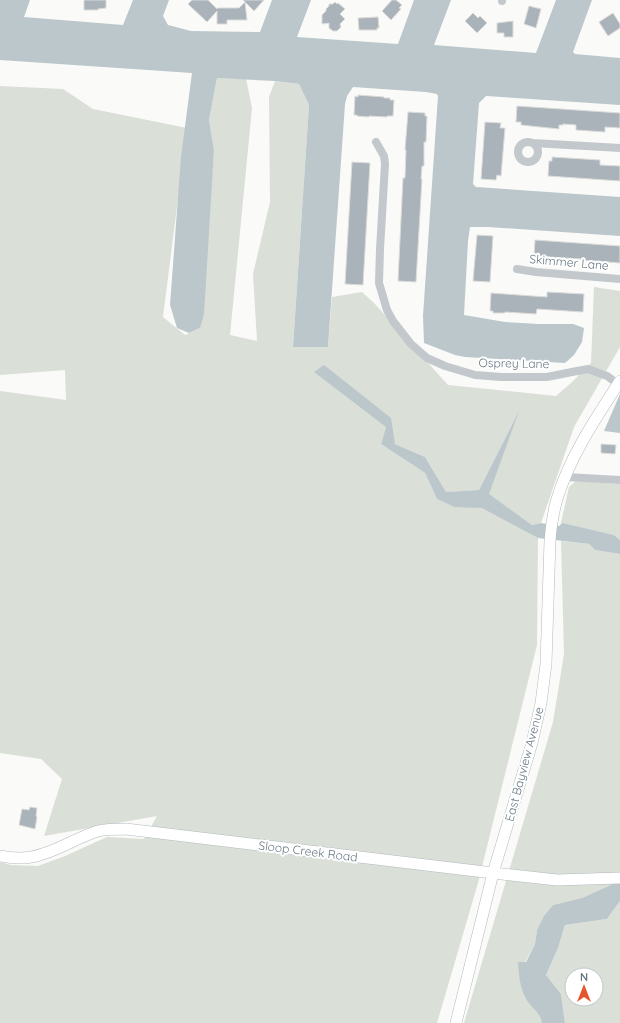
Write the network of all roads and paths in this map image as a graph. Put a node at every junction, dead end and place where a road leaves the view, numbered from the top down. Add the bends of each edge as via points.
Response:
1 (376, 142) dead end
2 (533, 143) dead end
3 (620, 148) edge
4 (517, 269) dead end
5 (620, 278) edge
6 (619, 383) edge
7 (566, 477) junction
8 (620, 480) edge
9 (0, 856) edge
10 (493, 873) junction
11 (620, 878) edge
12 (456, 1023) edge

1 - 6 street, Osprey Lane via 384,156 385,164 379,283 387,310 410,344 427,358 475,375 547,377 588,369
2 - 3 street
4 - 5 street, Skimmer Lane
6 - 7 main road, East Bayview Avenue via 588,432
7 - 8 street
7 - 10 main road, East Bayview Avenue via 558,499 550,541 546,664 541,703 532,743
9 - 10 main road, Sloop Creek Road via 31,857 44,854 89,834 126,829
10 - 11 main road, Sloop Creek Road via 557,880
10 - 12 main road, East Bayview Avenue

